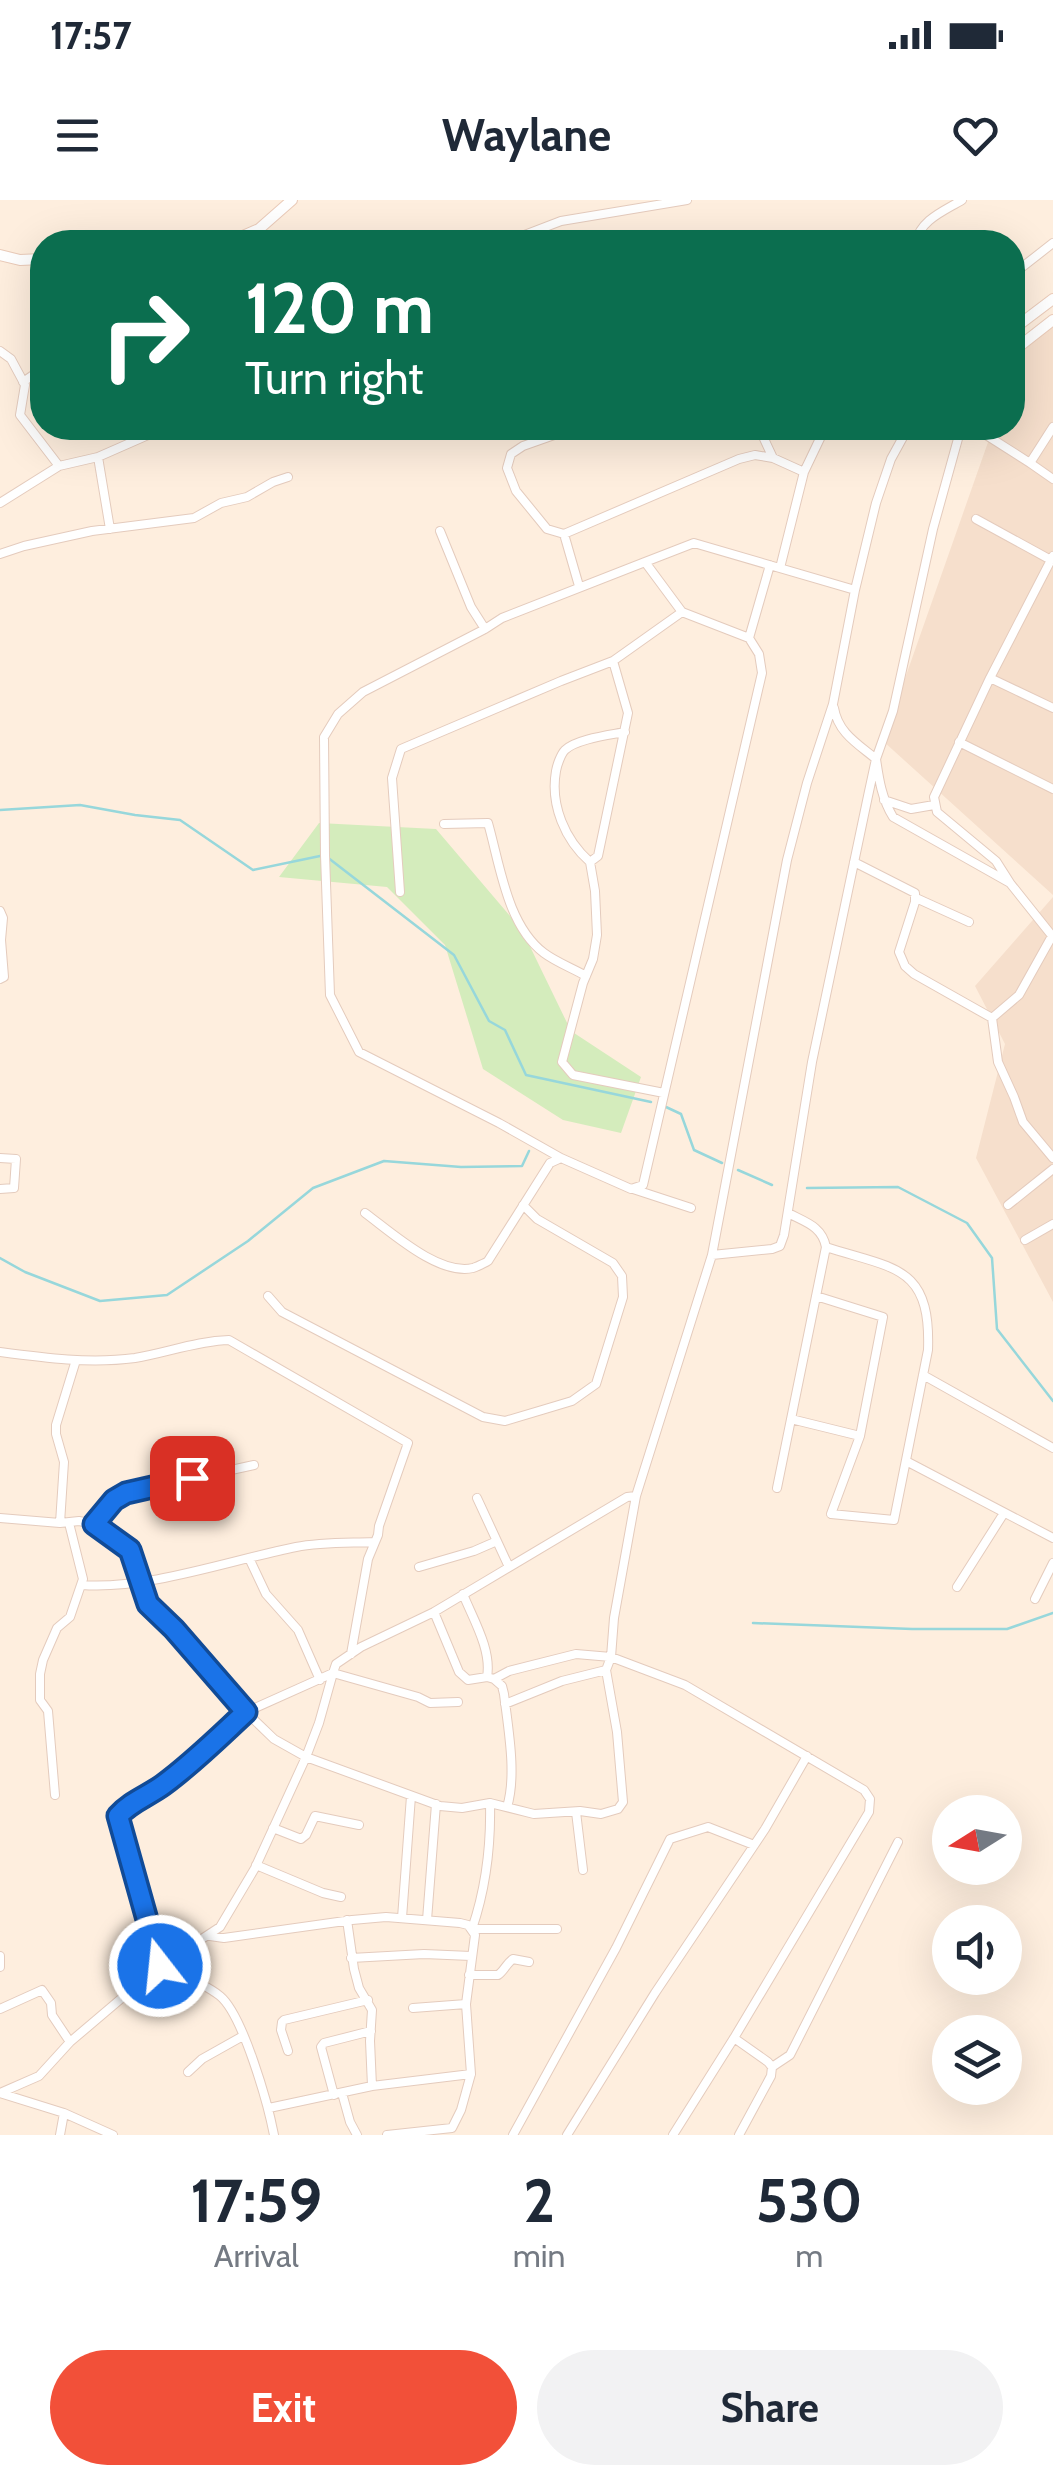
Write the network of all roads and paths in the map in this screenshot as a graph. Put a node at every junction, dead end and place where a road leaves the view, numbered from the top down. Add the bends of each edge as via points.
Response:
1 (292, 200) edge
2 (687, 200) edge
3 (962, 200) edge
4 (259, 230) edge
5 (537, 230) edge
6 (918, 230) edge
7 (1053, 244) edge
8 (0, 254) edge
9 (30, 260) edge
10 (1025, 266) edge
11 (1053, 299) edge
12 (1025, 320) edge
13 (1053, 320) edge
14 (1025, 342) edge
15 (0, 350) edge
16 (30, 377) edge
17 (23, 382) junction
18 (1053, 427) edge
19 (30, 428) edge
20 (39, 440) edge
21 (137, 440) edge
22 (540, 440) edge
23 (764, 440) edge
24 (819, 440) edge
25 (901, 440) edge
26 (958, 440) edge
27 (994, 440) edge
28 (98, 457) junction
29 (774, 458) junction
30 (1030, 463) junction
31 (59, 466) junction
32 (804, 472) junction
33 (288, 477) dead end
34 (1053, 479) edge
35 (0, 503) edge
36 (976, 519) dead end
37 (110, 530) junction
38 (440, 531) dead end
39 (564, 534) junction
40 (0, 554) edge
41 (1052, 558) edge
42 (645, 562) junction
43 (775, 566) junction
44 (580, 586) junction
45 (855, 590) junction
46 (682, 612) junction
47 (485, 629) junction
48 (749, 638) junction
49 (613, 661) junction
50 (990, 678) junction
51 (833, 704) junction
52 (1053, 708) edge
53 (625, 732) junction
54 (958, 742) junction
55 (876, 759) junction
56 (1053, 789) edge
57 (884, 800) junction
58 (934, 806) junction
59 (444, 824) dead end
60 (590, 862) junction
61 (854, 862) junction
62 (1010, 884) junction
63 (400, 892) dead end
64 (916, 898) junction
65 (0, 911) edge
66 (970, 922) dead end
67 (1053, 936) edge
68 (586, 976) junction
69 (0, 979) edge
70 (992, 1018) junction
71 (664, 1093) junction
72 (0, 1158) edge
73 (561, 1158) junction
74 (1053, 1158) edge
75 (1053, 1169) edge
76 (0, 1189) edge
77 (631, 1189) junction
78 (523, 1204) junction
79 (1008, 1206) dead end
80 (690, 1208) dead end
81 (788, 1212) junction
82 (365, 1213) dead end
83 (1053, 1224) edge
84 (1025, 1240) dead end
85 (826, 1246) junction
86 (712, 1255) junction
87 (268, 1296) dead end
88 (816, 1296) junction
89 (0, 1352) edge
90 (76, 1360) junction
91 (923, 1375) junction
92 (791, 1419) junction
93 (860, 1436) junction
94 (1053, 1448) edge
95 (906, 1462) junction
96 (254, 1465) dead end
97 (777, 1488) dead end
98 (636, 1496) junction
99 (477, 1498) dead end
100 (1004, 1513) junction
101 (0, 1518) edge
102 (65, 1523) junction
103 (94, 1524) junction
104 (1053, 1538) edge
105 (497, 1541) junction
106 (373, 1542) junction
107 (248, 1558) junction
108 (1053, 1563) edge
109 (509, 1566) junction
110 (419, 1567) dead end
111 (141, 1582) junction
112 (82, 1585) junction
113 (957, 1587) dead end
114 (463, 1594) junction
115 (1035, 1599) dead end
116 (434, 1612) junction
117 (352, 1654) junction
118 (611, 1657) junction
119 (606, 1670) junction
120 (333, 1673) junction
121 (490, 1678) junction
122 (320, 1680) junction
123 (458, 1702) dead end
124 (505, 1704) junction
125 (246, 1712) junction
126 (807, 1756) junction
127 (306, 1757) junction
128 (54, 1795) dead end
129 (411, 1796) junction
130 (490, 1803) junction
131 (436, 1804) junction
132 (507, 1807) junction
133 (577, 1816) junction
134 (359, 1826) dead end
135 (274, 1828) junction
136 (898, 1842) dead end
137 (754, 1845) junction
138 (256, 1865) junction
139 (583, 1870) dead end
140 (341, 1897) dead end
141 (402, 1918) junction
142 (346, 1920) junction
143 (427, 1920) junction
144 (472, 1929) junction
145 (556, 1929) dead end
146 (208, 1936) junction
147 (0, 1956) edge
148 (471, 1956) junction
149 (170, 1958) junction
150 (351, 1958) junction
151 (528, 1962) dead end
152 (0, 1966) edge
153 (160, 1966) junction
154 (468, 1976) junction
155 (368, 2000) junction
156 (466, 2004) junction
157 (414, 2008) dead end
158 (0, 2009) edge
159 (371, 2031) junction
160 (242, 2036) junction
161 (734, 2038) junction
162 (70, 2042) junction
163 (288, 2051) dead end
164 (772, 2067) junction
165 (188, 2072) dead end
166 (470, 2074) junction
167 (372, 2086) junction
168 (338, 2094) junction
169 (269, 2108) junction
170 (64, 2113) junction
171 (60, 2135) edge
172 (113, 2135) edge
173 (274, 2135) edge
174 (357, 2135) edge
175 (388, 2135) edge
176 (512, 2135) edge
177 (566, 2135) edge
178 (673, 2135) edge
179 (739, 2135) edge

1 - 4 street
2 - 5 street
3 - 6 street
7 - 10 street
8 - 9 street
11 - 12 street
13 - 14 street
15 - 17 street
16 - 17 street
17 - 19 street via 20,415
18 - 30 street
20 - 31 street
21 - 28 street
22 - 39 street via 511,454 507,468 516,491 547,528
23 - 29 street
24 - 32 street
25 - 45 street via 876,503
26 - 55 street
27 - 30 street
28 - 31 street
28 - 37 street
29 - 32 street
29 - 39 street via 739,459
30 - 34 street
31 - 35 street
32 - 43 street
33 - 37 street via 194,518
36 - 41 street
37 - 40 street
38 - 47 street
39 - 44 street
41 - 50 street
42 - 43 street via 694,542
42 - 44 street
42 - 46 street
43 - 45 street
43 - 48 street
44 - 47 street
45 - 51 street
46 - 48 street
46 - 49 street
47 - 73 street via 362,692 324,737 330,995 359,1052
48 - 71 street via 762,674
49 - 53 street via 628,713
49 - 63 street via 400,749 392,778
50 - 52 street
50 - 54 street
51 - 55 street via 846,734
51 - 86 street via 786,860
53 - 60 street via 598,856
53 - 60 street via 580,742 565,750 557,766 553,795 560,817
54 - 56 street
54 - 58 street
55 - 57 street
55 - 61 street
57 - 58 street via 911,809
57 - 62 street via 893,818
58 - 62 street via 996,862
59 - 68 street via 488,823 522,930 543,952
60 - 68 street via 597,935
61 - 64 street
61 - 81 street
62 - 67 street
64 - 66 street
64 - 70 street via 899,952 905,966
65 - 69 street
67 - 70 street via 1019,995
68 - 71 street via 562,1062 573,1075
70 - 74 street via 998,1062 1023,1122
71 - 77 street via 642,1185
72 - 76 street via 16,1159 14,1188
73 - 77 street
73 - 78 street via 550,1163
75 - 79 street
77 - 80 street
78 - 82 street via 488,1262 473,1268 430,1259
78 - 87 street via 614,1263 622,1276 623,1297 596,1384 572,1401 505,1420 483,1418 282,1312
81 - 85 street via 818,1229
81 - 86 street via 780,1246
83 - 84 street
85 - 88 street
85 - 91 street via 904,1272 916,1286 929,1325
86 - 98 street
88 - 92 street
88 - 93 street via 883,1317
89 - 90 street
90 - 102 street via 56,1424
90 - 106 street via 134,1358 229,1340 408,1443
91 - 94 street
91 - 95 street
92 - 93 street
92 - 97 street
93 - 95 street via 831,1514 894,1520
95 - 100 street
96 - 103 street via 126,1493
98 - 109 street
98 - 118 street
99 - 105 street
100 - 104 street
100 - 113 street
101 - 102 street
102 - 103 street
102 - 112 street
103 - 111 street via 130,1550
105 - 109 street
105 - 110 street
106 - 107 street via 300,1546
106 - 117 street
107 - 111 street
107 - 122 street via 266,1594 298,1630
108 - 115 street
109 - 114 street
111 - 112 street
111 - 125 street via 154,1612
112 - 128 street via 40,1674
114 - 116 street
114 - 121 street
116 - 117 street
116 - 121 street via 463,1677
117 - 120 street
118 - 119 street
118 - 121 street via 576,1654
118 - 126 street via 685,1685
119 - 124 street
119 - 133 street via 623,1802 612,1812
120 - 122 street
120 - 123 street via 430,1703
120 - 127 street
121 - 124 street via 502,1686
122 - 125 street
124 - 132 street
125 - 127 street
125 - 153 street via 188,1766 118,1816
126 - 137 street
126 - 161 street via 864,1790 869,1812
127 - 129 street
127 - 135 street
129 - 131 street
129 - 141 street
130 - 131 street
130 - 132 street
130 - 144 street via 486,1875
131 - 143 street
132 - 133 street
133 - 139 street
134 - 135 street via 314,1816 300,1839
135 - 138 street
136 - 164 street via 790,2054
137 - 176 street via 708,1827 670,1838
137 - 177 street
138 - 140 street
138 - 146 street
141 - 142 street
141 - 143 street
142 - 146 street
142 - 150 street
143 - 144 street
144 - 145 street
144 - 148 street
146 - 149 street
147 - 152 street
148 - 150 street
148 - 154 street
149 - 153 street
149 - 160 street via 185,1976 222,1997
150 - 155 street
151 - 154 street via 513,1960 498,1975
153 - 162 street
154 - 156 street
155 - 159 street
155 - 163 street via 284,2020
156 - 157 street
156 - 166 street
158 - 162 street via 42,1990
159 - 167 street
159 - 168 street via 321,2047
160 - 165 street
160 - 169 street
161 - 164 street
161 - 178 street
162 - 170 street via 35,2080 0,2093
164 - 179 street
166 - 167 street
166 - 175 street via 452,2128
167 - 168 street
168 - 169 street
168 - 174 street
169 - 173 street
170 - 171 street
170 - 172 street

